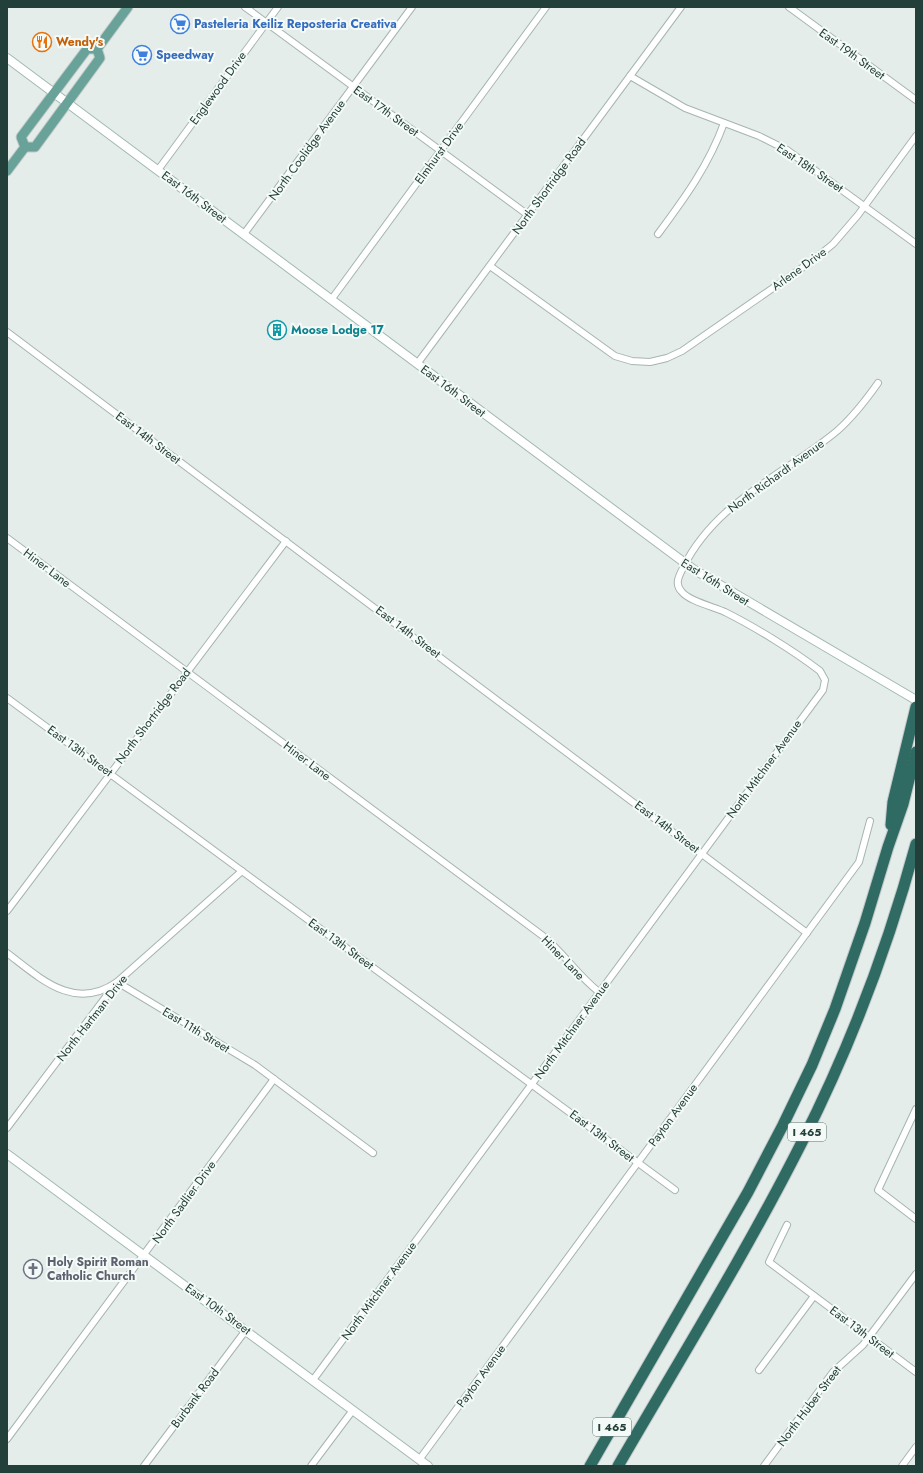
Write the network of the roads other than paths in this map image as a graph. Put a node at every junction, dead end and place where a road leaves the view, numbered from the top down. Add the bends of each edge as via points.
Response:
1 (128, 7) edge
2 (245, 7) edge
3 (278, 7) edge
4 (412, 7) edge
5 (680, 7) edge
6 (789, 7) edge
7 (543, 8) edge
8 (266, 22) junction
9 (97, 49) junction
10 (7, 58) edge
11 (630, 76) junction
12 (353, 87) junction
13 (54, 92) junction
14 (916, 100) edge
15 (68, 103) junction
16 (724, 123) junction
17 (916, 136) edge
18 (25, 147) junction
19 (441, 151) junction
20 (158, 170) junction
21 (7, 171) edge
22 (865, 206) junction
23 (528, 215) junction
24 (244, 234) junction
25 (658, 234) dead end
26 (916, 244) edge
27 (490, 266) junction
28 (331, 300) junction
29 (7, 332) edge
30 (418, 364) junction
31 (878, 383) dead end
32 (7, 538) edge
33 (286, 541) junction
34 (685, 563) junction
35 (186, 671) junction
36 (825, 678) joint
37 (7, 698) edge
38 (916, 700) edge
39 (916, 706) edge
40 (916, 752) edge
41 (110, 773) junction
42 (870, 821) dead end
43 (916, 844) edge
44 (888, 846) junction
45 (702, 854) junction
46 (242, 871) junction
47 (7, 911) edge
48 (807, 933) junction
49 (7, 953) edge
50 (117, 982) junction
51 (599, 992) junction
52 (274, 1079) junction
53 (532, 1084) junction
54 (916, 1109) edge
55 (7, 1128) edge
56 (374, 1153) dead end
57 (7, 1154) edge
58 (638, 1163) junction
59 (675, 1190) dead end
60 (916, 1219) edge
61 (787, 1226) dead end
62 (144, 1255) junction
63 (916, 1274) edge
64 (814, 1296) junction
65 (246, 1330) junction
66 (869, 1337) junction
67 (759, 1370) dead end
68 (916, 1372) edge
69 (313, 1380) junction
70 (353, 1410) junction
71 (7, 1440) edge
72 (916, 1447) edge
73 (419, 1460) junction
74 (144, 1466) edge
75 (311, 1466) edge
76 (428, 1466) edge
77 (590, 1466) edge
78 (618, 1466) edge
79 (764, 1466) edge
80 (902, 1466) edge

1 - 9 main road
2 - 8 street, East 17th Street
3 - 8 street, Englewood Drive
4 - 12 street, North Coolidge Avenue
5 - 11 street, North Shortridge Road
6 - 14 street, East 19th Street
7 - 19 street, Elmhurst Drive
8 - 12 street, East 17th Street
8 - 20 street, Englewood Drive
9 - 13 main road via 87,49
9 - 15 main road via 100,58
10 - 13 street, East 16th Street
11 - 16 street, East 18th Street via 675,104
11 - 23 street, North Shortridge Road
12 - 19 street, East 17th Street
12 - 24 street, North Coolidge Avenue
13 - 15 street, East 16th Street
13 - 18 main road via 21,137
15 - 18 main road via 35,148
15 - 20 street, East 16th Street
16 - 22 street, East 18th Street via 787,150
16 - 25 street via 699,176
17 - 22 street, Arlene Drive
18 - 21 main road
19 - 23 street, East 17th Street
19 - 28 street, Elmhurst Drive
20 - 24 street, East 16th Street
22 - 26 street, East 18th Street
22 - 27 street, Arlene Drive via 838,239 812,261 682,351 650,362 629,360 606,351
23 - 27 street, North Shortridge Road
24 - 28 street, East 16th Street
27 - 30 street, North Shortridge Road
28 - 30 street, East 16th Street
29 - 33 street, East 14th Street
30 - 34 street, East 16th Street
31 - 34 street, North Richardt Avenue via 860,408 838,430 723,514 703,536
32 - 35 street, Hiner Lane
33 - 35 street, North Shortridge Road
33 - 45 street, East 14th Street
34 - 36 street, North Richardt Avenue via 677,582 684,595 747,624 818,670
34 - 38 street, East 16th Street via 752,606
35 - 41 street, North Shortridge Road
35 - 51 street, Hiner Lane via 543,936 580,976
36 - 45 street, North Mitchner Avenue via 821,692
37 - 41 street, East 13th Street
39 - 44 highway via 893,802
40 - 44 highway, I 465 via 903,804
41 - 46 street, East 13th Street
41 - 47 street, North Shortridge Road
42 - 48 street, Payton Avenue via 859,862
43 - 78 highway, I 465 via 881,958 815,1116 760,1221
44 - 77 highway, I 465 via 836,1009 793,1105 739,1208
45 - 48 street, East 14th Street
45 - 51 street, North Mitchner Avenue
46 - 50 street, North Hartman Drive
46 - 53 street, East 13th Street
48 - 58 street, Payton Avenue
49 - 50 street via 48,984 68,992 90,993
50 - 52 street, East 11th Street via 249,1061
50 - 55 street, North Hartman Drive
51 - 53 street, North Mitchner Avenue
52 - 56 street, East 11th Street
52 - 62 street, North Sadlier Drive
53 - 58 street, East 13th Street
53 - 69 street, North Mitchner Avenue
54 - 60 street via 878,1190
57 - 62 street, East 10th Street
58 - 59 street, East 13th Street
58 - 73 street, Payton Avenue
61 - 64 street, East 13th Street via 769,1262
62 - 65 street, East 10th Street
62 - 71 street, North Sadlier Drive
63 - 66 street, North Huber Street
64 - 66 street, East 13th Street
64 - 67 street
65 - 69 street, East 10th Street
65 - 74 street, Burbank Road
66 - 68 street, East 13th Street
66 - 79 street, North Huber Street via 860,1349 833,1372
69 - 70 street, East 10th Street
70 - 73 street, East 10th Street
70 - 75 street
72 - 80 street
73 - 76 street, East 10th Street

